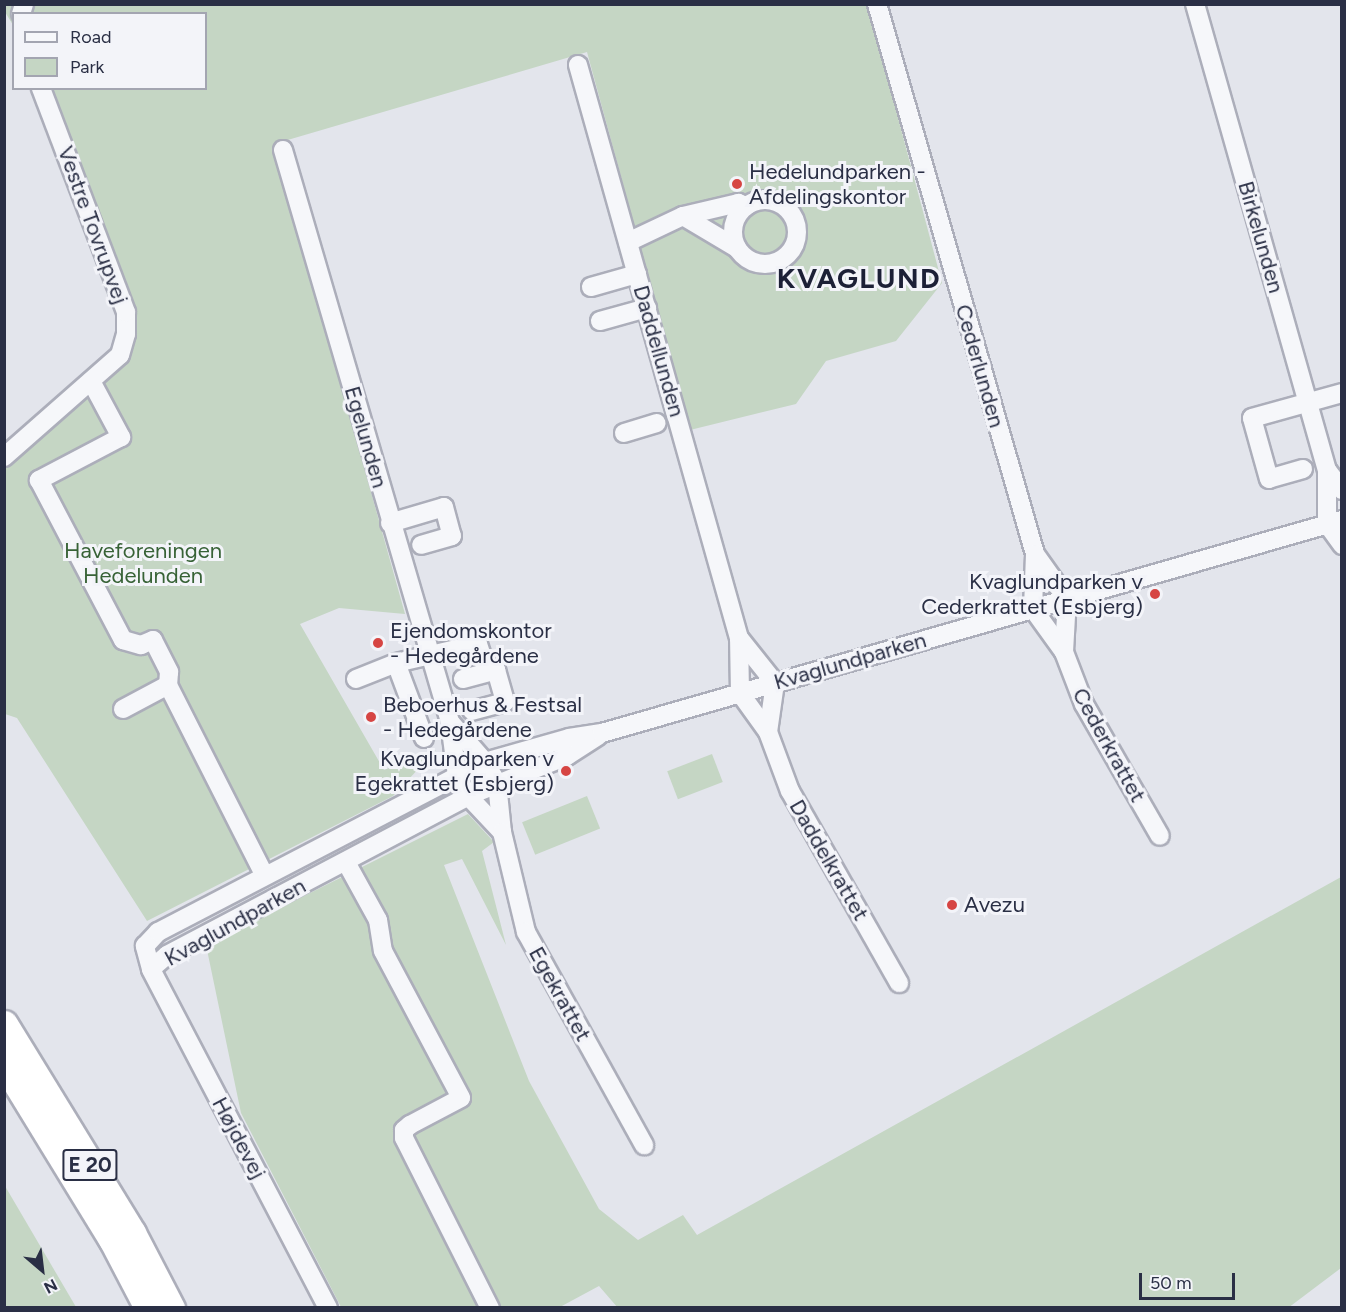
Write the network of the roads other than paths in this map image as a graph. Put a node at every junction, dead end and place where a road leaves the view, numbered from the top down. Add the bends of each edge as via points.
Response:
1 (877, 4) edge
2 (1196, 4) edge
3 (578, 65) dead end
4 (42, 90) edge
5 (283, 150) dead end
6 (746, 206) junction
7 (683, 216) junction
8 (628, 242) junction
9 (737, 248) junction
10 (637, 274) junction
11 (591, 287) dead end
12 (647, 308) junction
13 (600, 321) dead end
14 (91, 381) junction
15 (1341, 393) edge
16 (1308, 402) junction
17 (657, 423) dead end
18 (624, 433) dead end
19 (4, 457) edge
20 (1303, 469) dead end
21 (1327, 470) junction
22 (1341, 490) edge
23 (1334, 522) edge
24 (390, 523) junction
25 (421, 545) dead end
26 (1341, 545) edge
27 (1035, 554) junction
28 (1067, 599) junction
29 (1033, 609) junction
30 (739, 638) junction
31 (1064, 652) junction
32 (429, 657) junction
33 (396, 663) junction
34 (496, 670) junction
35 (356, 679) dead end
36 (463, 679) dead end
37 (775, 683) junction
38 (168, 685) junction
39 (740, 693) junction
40 (123, 709) dead end
41 (472, 711) dead end
42 (450, 722) junction
43 (768, 732) junction
44 (602, 734) junction
45 (424, 738) dead end
46 (485, 762) junction
47 (457, 776) junction
48 (497, 783) junction
49 (468, 796) junction
50 (502, 832) junction
51 (1160, 836) dead end
52 (346, 862) junction
53 (265, 876) junction
54 (151, 969) junction
55 (899, 983) dead end
56 (4, 1024) edge
57 (4, 1063) edge
58 (644, 1145) dead end
59 (148, 1308) edge
60 (171, 1308) edge
61 (328, 1308) edge
62 (490, 1308) edge

1 - 27 street, Cederlunden
2 - 16 street, Birkelunden
3 - 8 street, Daddellunden
4 - 14 street, Vestre Tovrupvej via 126,312 120,356
5 - 24 street, Egelunden
6 - 7 street via 738,203
6 - 9 street via 734,225
6 - 9 street via 761,200 778,202 795,220 797,236 791,252 770,264 755,262
7 - 8 street
7 - 9 street
8 - 10 street, Daddellunden
10 - 11 street
10 - 12 street, Daddellunden
12 - 13 street
12 - 30 street, Daddellunden
14 - 19 street, Vestre Tovrupvej
14 - 38 street via 121,437 39,480 123,640 141,645 153,640 170,672
15 - 16 street
16 - 20 street via 1252,418 1269,479
16 - 21 street, Birkelunden
17 - 18 street
21 - 22 street, Birkelunden
21 - 23 street, Birkelunden
23 - 26 street
23 - 28 street, Kvaglundparken
24 - 25 street via 444,507 452,536
24 - 32 street, Egelunden
27 - 28 street, Cederlunden
27 - 29 street, Cederlunden
28 - 29 street, Kvaglundparken
28 - 31 street, Cederkrattet
29 - 31 street, Cederkrattet
29 - 37 street, Kvaglundparken
30 - 37 street, Daddellunden
30 - 39 street, Daddellunden
31 - 51 street, Cederkrattet via 1084,704
32 - 33 street
32 - 34 street via 478,644 485,666
32 - 42 street, Egelunden
33 - 35 street
33 - 45 street
34 - 36 street
34 - 41 street via 505,702
37 - 39 street, Kvaglundparken
37 - 43 street, Daddelkrattet
38 - 40 street
38 - 53 street
39 - 43 street, Daddelkrattet
39 - 44 street, Kvaglundparken
42 - 46 street, Egelunden
42 - 47 street, Egelunden
43 - 55 street, Daddelkrattet via 790,791
44 - 46 street, Kvaglundparken via 569,738
44 - 48 street, Kvaglundparken via 567,756
46 - 47 street, Kvaglundparken
46 - 48 street, Egelunden
47 - 49 street, Egelunden
47 - 53 street, Kvaglundparken
48 - 49 street, Kvaglundparken
48 - 50 street, Egekrattet
49 - 50 street, Egekrattet
49 - 52 street, Kvaglundparken
50 - 58 street, Egekrattet via 526,932
52 - 54 street, Kvaglundparken via 167,956
52 - 62 street via 378,920 383,951 461,1098 410,1125 404,1130 404,1138
53 - 54 street, Kvaglundparken via 158,932 145,946
54 - 61 street, Højdevej
56 - 60 highway, E 20 via 132,1233
57 - 59 highway, E 20 via 112,1239

